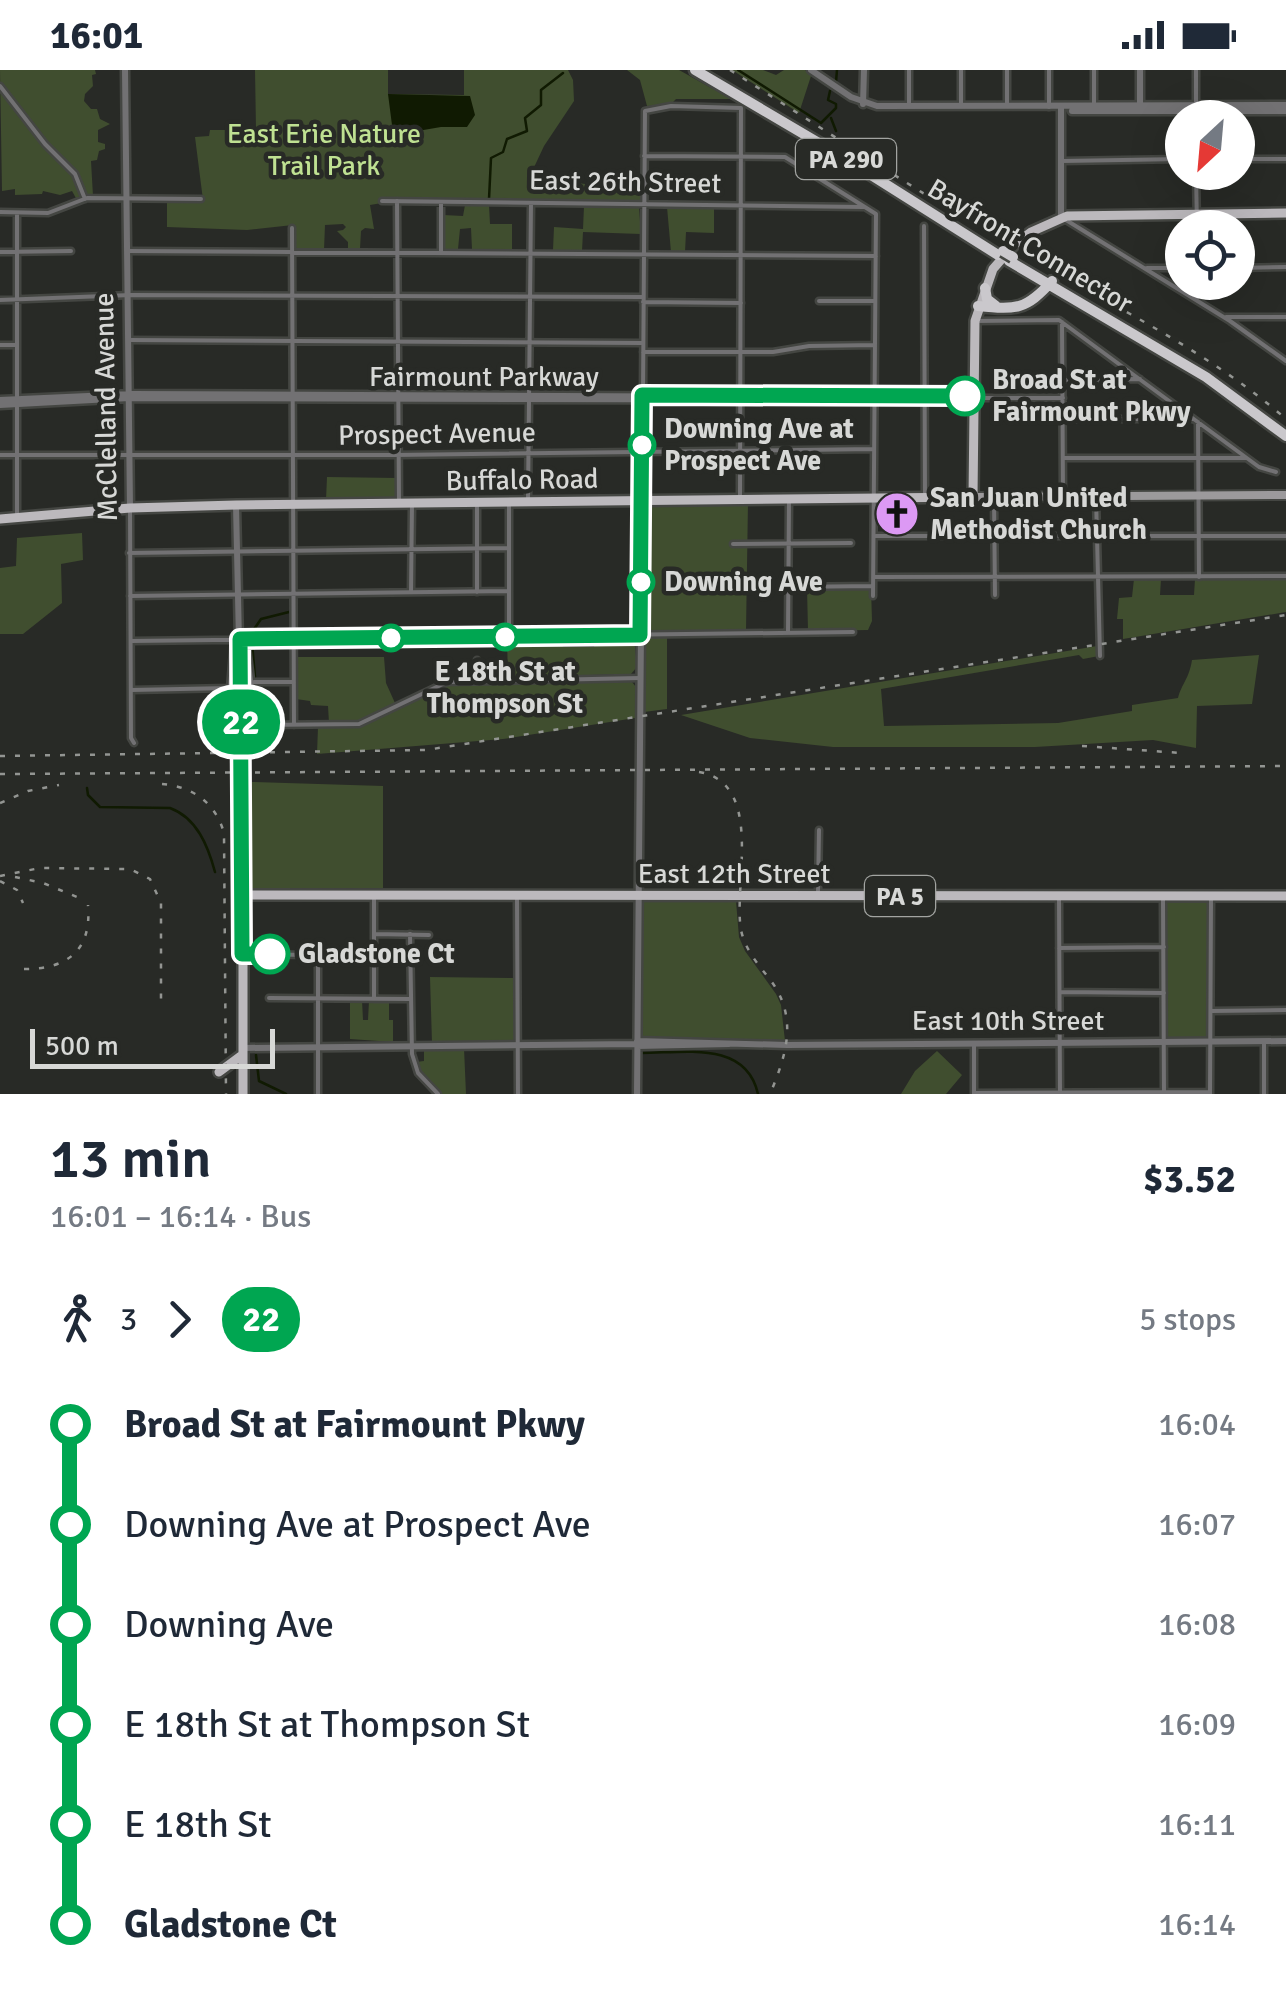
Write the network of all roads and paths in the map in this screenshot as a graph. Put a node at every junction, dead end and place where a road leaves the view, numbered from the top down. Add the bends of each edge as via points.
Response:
1 (124, 70) edge
2 (695, 70) edge
3 (706, 70) edge
4 (811, 70) edge
5 (864, 70) edge
6 (909, 70) edge
7 (962, 70) edge
8 (1007, 70) edge
9 (1049, 70) edge
10 (1094, 70) edge
11 (1140, 70) edge
12 (1196, 70) edge
13 (0, 86) edge
14 (1196, 100) edge
15 (863, 104) junction
16 (908, 106) junction
17 (961, 106) junction
18 (1006, 106) junction
19 (1094, 106) junction
20 (1048, 107) junction
21 (1286, 108) edge
22 (1061, 109) junction
23 (1140, 109) junction
24 (1255, 109) edge
25 (1165, 110) edge
26 (644, 156) junction
27 (742, 156) junction
28 (1165, 159) edge
29 (1255, 159) edge
30 (1286, 159) edge
31 (1061, 161) junction
32 (85, 199) junction
33 (126, 199) junction
34 (201, 199) dead end
35 (382, 201) dead end
36 (397, 201) junction
37 (442, 202) junction
38 (532, 204) junction
39 (644, 206) junction
40 (742, 206) junction
41 (868, 208) junction
42 (0, 212) edge
43 (16, 213) junction
44 (1255, 213) edge
45 (1286, 213) edge
46 (1165, 214) edge
47 (1061, 219) junction
48 (924, 226) dead end
49 (292, 228) dead end
50 (71, 251) dead end
51 (127, 251) junction
52 (997, 251) junction
53 (0, 252) edge
54 (16, 252) junction
55 (292, 252) junction
56 (398, 252) junction
57 (441, 252) junction
58 (531, 252) junction
59 (644, 254) junction
60 (742, 255) junction
61 (876, 256) junction
62 (1015, 261) junction
63 (1145, 268) junction
64 (1165, 268) edge
65 (1255, 268) edge
66 (1286, 268) edge
67 (1032, 275) junction
68 (1165, 281) edge
69 (988, 282) junction
70 (1051, 282) junction
71 (128, 295) junction
72 (292, 296) junction
73 (398, 296) junction
74 (530, 296) junction
75 (1036, 298) junction
76 (16, 299) junction
77 (0, 300) edge
78 (643, 300) junction
79 (1196, 300) edge
80 (876, 301) junction
81 (819, 302) dead end
82 (741, 303) junction
83 (978, 306) junction
84 (1001, 308) junction
85 (1224, 317) junction
86 (1286, 317) edge
87 (975, 320) junction
88 (1062, 322) junction
89 (128, 340) junction
90 (398, 340) junction
91 (530, 340) junction
92 (292, 341) junction
93 (643, 342) junction
94 (0, 345) edge
95 (16, 345) junction
96 (875, 346) junction
97 (643, 352) junction
98 (741, 353) junction
99 (1286, 362) edge
100 (1140, 379) junction
101 (1062, 380) junction
102 (128, 396) junction
103 (293, 396) junction
104 (398, 396) junction
105 (529, 396) junction
106 (642, 397) junction
107 (741, 398) junction
108 (874, 398) junction
109 (924, 398) junction
110 (970, 398) junction
111 (1062, 398) junction
112 (0, 402) edge
113 (16, 402) junction
114 (1063, 419) junction
115 (1195, 420) junction
116 (1286, 428) edge
117 (1286, 436) edge
118 (874, 449) junction
119 (642, 450) junction
120 (740, 450) junction
121 (528, 452) junction
122 (0, 455) edge
123 (16, 455) junction
124 (129, 455) junction
125 (293, 455) junction
126 (398, 455) junction
127 (1063, 458) junction
128 (1198, 458) junction
129 (1246, 458) junction
130 (1276, 472) dead end
131 (973, 480) junction
132 (1286, 495) edge
133 (925, 497) junction
134 (958, 497) junction
135 (973, 497) junction
136 (994, 497) junction
137 (1064, 497) junction
138 (1096, 497) junction
139 (1198, 497) junction
140 (874, 498) junction
141 (740, 499) junction
142 (789, 499) junction
143 (642, 501) junction
144 (508, 502) junction
145 (528, 502) junction
146 (477, 503) junction
147 (236, 504) junction
148 (294, 504) junction
149 (399, 504) junction
150 (412, 504) junction
151 (130, 508) junction
152 (16, 518) junction
153 (0, 519) edge
154 (874, 536) junction
155 (1286, 536) edge
156 (994, 537) junction
157 (1096, 537) junction
158 (1198, 537) junction
159 (788, 543) junction
160 (851, 543) dead end
161 (733, 544) dead end
162 (294, 548) junction
163 (411, 548) junction
164 (476, 548) junction
165 (508, 548) junction
166 (237, 550) junction
167 (130, 552) junction
168 (1286, 576) edge
169 (873, 577) junction
170 (1096, 577) junction
171 (1199, 577) junction
172 (995, 578) junction
173 (873, 586) junction
174 (788, 587) junction
175 (508, 591) junction
176 (412, 592) junction
177 (477, 592) junction
178 (238, 593) junction
179 (294, 593) junction
180 (995, 594) dead end
181 (130, 596) junction
182 (873, 596) dead end
183 (853, 632) dead end
184 (788, 633) junction
185 (640, 635) junction
186 (508, 636) junction
187 (240, 639) junction
188 (294, 639) junction
189 (130, 641) junction
190 (1100, 656) dead end
191 (477, 660) dead end
192 (640, 678) junction
193 (477, 681) junction
194 (251, 682) junction
195 (294, 682) junction
196 (131, 690) junction
197 (294, 725) junction
198 (134, 744) dead end
199 (819, 830) dead end
200 (243, 895) junction
201 (374, 896) junction
202 (517, 896) junction
203 (638, 896) junction
204 (818, 896) junction
205 (1059, 896) junction
206 (1163, 896) junction
207 (1210, 896) junction
208 (1286, 896) edge
209 (374, 934) junction
210 (410, 934) junction
211 (428, 934) dead end
212 (1164, 947) junction
213 (1059, 948) junction
214 (242, 954) junction
215 (1060, 992) junction
216 (1164, 993) junction
217 (269, 998) dead end
218 (318, 998) junction
219 (374, 998) junction
220 (410, 999) junction
221 (1286, 1010) edge
222 (1210, 1011) junction
223 (1286, 1041) edge
224 (1210, 1042) junction
225 (1264, 1042) junction
226 (1060, 1043) junction
227 (1164, 1043) junction
228 (637, 1044) junction
229 (974, 1044) junction
230 (411, 1046) junction
231 (518, 1046) junction
232 (318, 1047) junction
233 (242, 1051) junction
234 (220, 1072) dead end
235 (974, 1093) edge
236 (1060, 1093) edge
237 (1164, 1093) edge
238 (1210, 1093) edge
239 (243, 1094) edge
240 (318, 1094) edge
241 (438, 1094) edge
242 (518, 1094) edge
243 (637, 1094) edge
244 (1264, 1094) edge

1 - 33 street, McClelland Avenue
2 - 52 highway, Bayfront Connector / PA 290
3 - 52 highway, Bayfront Connector / PA 290
4 - 15 street
5 - 15 street
6 - 16 street
7 - 17 street
8 - 18 street
9 - 20 street
10 - 19 street
11 - 23 street
12 - 14 street
13 - 32 street via 75,174
15 - 16 street
16 - 17 street
17 - 18 street
18 - 20 street
19 - 22 street
19 - 23 street
20 - 22 street
21 - 24 street
22 - 23 street
22 - 31 street
23 - 25 street
26 - 27 street
26 - 27 street via 645,110 671,106 741,108
26 - 39 street
27 - 40 street
27 - 41 street via 789,158
28 - 31 street
29 - 30 street
31 - 47 street
32 - 33 street
32 - 43 street via 48,212
33 - 34 street
33 - 51 street, McClelland Avenue
35 - 36 street, East 26th Street
36 - 37 street, East 26th Street
36 - 56 street
37 - 38 street, East 26th Street
37 - 57 street
38 - 39 street, East 26th Street
38 - 58 street
39 - 40 street, East 26th Street
39 - 59 street
40 - 41 street, East 26th Street
40 - 60 street
41 - 61 street via 876,214
42 - 43 street
43 - 54 street
44 - 45 main road
46 - 47 main road
47 - 63 street
47 - 69 main road via 1008,250
48 - 109 street
49 - 55 street
50 - 54 street
51 - 55 street
51 - 71 street, McClelland Avenue
52 - 62 highway, Bayfront Connector / PA 290, bridge
53 - 54 street
54 - 76 street
55 - 56 street
55 - 72 street
56 - 57 street
56 - 73 street
57 - 58 street
58 - 59 street
58 - 74 street
59 - 60 street
59 - 78 street
60 - 61 street
60 - 82 street
61 - 80 street
62 - 67 highway, Bayfront Connector / PA 290
62 - 70 highway, Bayfront Connector / PA 290
63 - 64 street
63 - 68 street
65 - 66 street
67 - 70 highway, Bayfront Connector / PA 290
67 - 75 highway
69 - 83 main road
69 - 84 highway via 988,300
70 - 75 highway
70 - 116 highway, Bayfront Connector / PA 290 via 1225,382
70 - 117 highway, Bayfront Connector / PA 290 via 1224,388
71 - 72 street
71 - 76 street
71 - 89 street, McClelland Avenue
72 - 73 street
72 - 92 street
73 - 74 street
73 - 90 street
74 - 78 street
74 - 91 street
75 - 84 highway
76 - 77 street
76 - 95 street
78 - 82 street
78 - 93 street
79 - 85 street
80 - 81 street
80 - 96 street
82 - 98 street
83 - 84 highway
83 - 87 main road
85 - 86 street
85 - 99 street
87 - 88 street
87 - 110 main road
88 - 100 street
88 - 101 street
89 - 92 street
89 - 102 street, McClelland Avenue
90 - 91 street
90 - 92 street
90 - 104 street
91 - 93 street
91 - 105 street
92 - 103 street
93 - 97 street
94 - 95 street
95 - 113 street
96 - 98 street
96 - 108 street
97 - 98 street
97 - 106 street
98 - 107 street
100 - 101 street
100 - 115 street
101 - 111 street
102 - 103 street, Fairmount Parkway
102 - 113 street, Fairmount Parkway
102 - 124 street, McClelland Avenue
103 - 104 street, Fairmount Parkway
103 - 125 street
104 - 105 street, Fairmount Parkway
104 - 126 street
105 - 106 street, Fairmount Parkway
105 - 121 street
106 - 107 street, Fairmount Parkway
106 - 119 street
107 - 108 street, Fairmount Parkway
107 - 120 street
108 - 109 street, Fairmount Parkway
108 - 118 street
109 - 110 street, Fairmount Parkway
109 - 133 street
110 - 111 street, Fairmount Parkway
110 - 131 main road
111 - 114 street
112 - 113 street, Fairmount Parkway
113 - 123 street
114 - 115 street
114 - 127 street
115 - 128 street
115 - 129 street
118 - 120 street, Prospect Avenue
118 - 140 street
119 - 120 street, Prospect Avenue
119 - 121 street, Prospect Avenue
119 - 143 street
120 - 141 street
121 - 126 street, Prospect Avenue
121 - 145 street
122 - 123 street, Prospect Avenue
123 - 124 street, Prospect Avenue
123 - 152 street
124 - 125 street, Prospect Avenue
124 - 151 street, McClelland Avenue
125 - 126 street, Prospect Avenue
125 - 148 street
126 - 149 street
127 - 128 street
127 - 137 street
128 - 129 street
128 - 139 street
129 - 130 street
131 - 134 main road
131 - 135 main road
132 - 139 main road, Buffalo Road
133 - 134 main road, Buffalo Road
133 - 140 main road, Buffalo Road
134 - 135 main road, Buffalo Road
135 - 136 main road, Buffalo Road
136 - 137 main road, Buffalo Road
136 - 156 street
137 - 138 main road, Buffalo Road
138 - 139 main road, Buffalo Road
138 - 157 street
139 - 158 street
140 - 142 main road, Buffalo Road
140 - 154 street
141 - 142 main road, Buffalo Road
141 - 143 main road, Buffalo Road
142 - 159 street
143 - 145 main road, Buffalo Road
143 - 185 street
144 - 145 main road, Buffalo Road
144 - 146 main road, Buffalo Road
144 - 165 street
146 - 150 main road, Buffalo Road
146 - 164 street
147 - 148 main road, Buffalo Road
147 - 151 main road, Buffalo Road
147 - 166 street
148 - 149 main road, Buffalo Road
148 - 162 street
149 - 150 main road, Buffalo Road
150 - 163 street
151 - 152 main road, Buffalo Road
151 - 167 street, McClelland Avenue
152 - 153 main road, Buffalo Road
154 - 156 street
154 - 169 street
155 - 158 street
156 - 157 street
156 - 172 street
157 - 158 street
157 - 170 street
158 - 171 street
159 - 160 street
159 - 161 street
159 - 174 street
162 - 163 street
162 - 166 street
162 - 179 street
163 - 164 street
163 - 176 street
164 - 165 street
164 - 177 street
165 - 175 street
166 - 167 street
166 - 178 street
167 - 181 street, McClelland Avenue
168 - 171 street
169 - 172 street
169 - 173 street
170 - 171 street
170 - 172 street
170 - 190 street
172 - 180 street
173 - 174 street
173 - 182 street
174 - 184 street
175 - 177 street
175 - 186 street
176 - 177 street
176 - 179 street
178 - 179 street
178 - 181 street
178 - 187 street
179 - 188 street
181 - 189 street, McClelland Avenue
183 - 184 street
184 - 185 street
185 - 186 street
185 - 192 street
186 - 188 street
187 - 188 street
187 - 189 street
187 - 194 street
187 - 196 street via 230,688
187 - 200 street, bridge
188 - 195 street
189 - 196 street, McClelland Avenue
191 - 193 street
192 - 193 street
192 - 203 street
193 - 197 street via 438,684 359,724
194 - 195 street
194 - 197 street via 257,724
195 - 197 street
196 - 198 street, McClelland Avenue
199 - 204 street
200 - 201 main road, East 12th Street / PA 5
200 - 214 main road
201 - 202 main road, East 12th Street / PA 5
201 - 209 street
202 - 203 main road, East 12th Street / PA 5
202 - 231 street
203 - 204 main road, East 12th Street / PA 5
203 - 228 street
204 - 205 main road, East 12th Street / PA 5
205 - 206 main road, East 12th Street / PA 5
205 - 213 street
206 - 207 main road, East 12th Street / PA 5
206 - 212 street
207 - 208 main road, East 12th Street / PA 5
207 - 222 street
209 - 210 street
209 - 219 street
210 - 211 street
210 - 220 street
212 - 213 street
212 - 216 street
213 - 215 street
214 - 218 street via 316,956
214 - 233 main road
215 - 216 street
215 - 226 street
216 - 227 street
217 - 218 street
218 - 219 street
218 - 232 street
219 - 220 street
220 - 230 street
221 - 222 street
222 - 224 street
223 - 225 street, East 10th Street
224 - 225 street, East 10th Street
224 - 227 street, East 10th Street
224 - 238 street
225 - 244 street
226 - 227 street, East 10th Street
226 - 229 street, East 10th Street
226 - 236 street
227 - 237 street
228 - 229 street, East 10th Street
228 - 231 street, East 10th Street
228 - 243 street
229 - 235 street
230 - 231 street, East 10th Street
230 - 232 street, East 10th Street
230 - 241 street via 416,1069
231 - 242 street
232 - 233 street, East 10th Street
232 - 240 street
233 - 234 main road
233 - 239 main road
235 - 236 street
236 - 237 street
237 - 238 street

